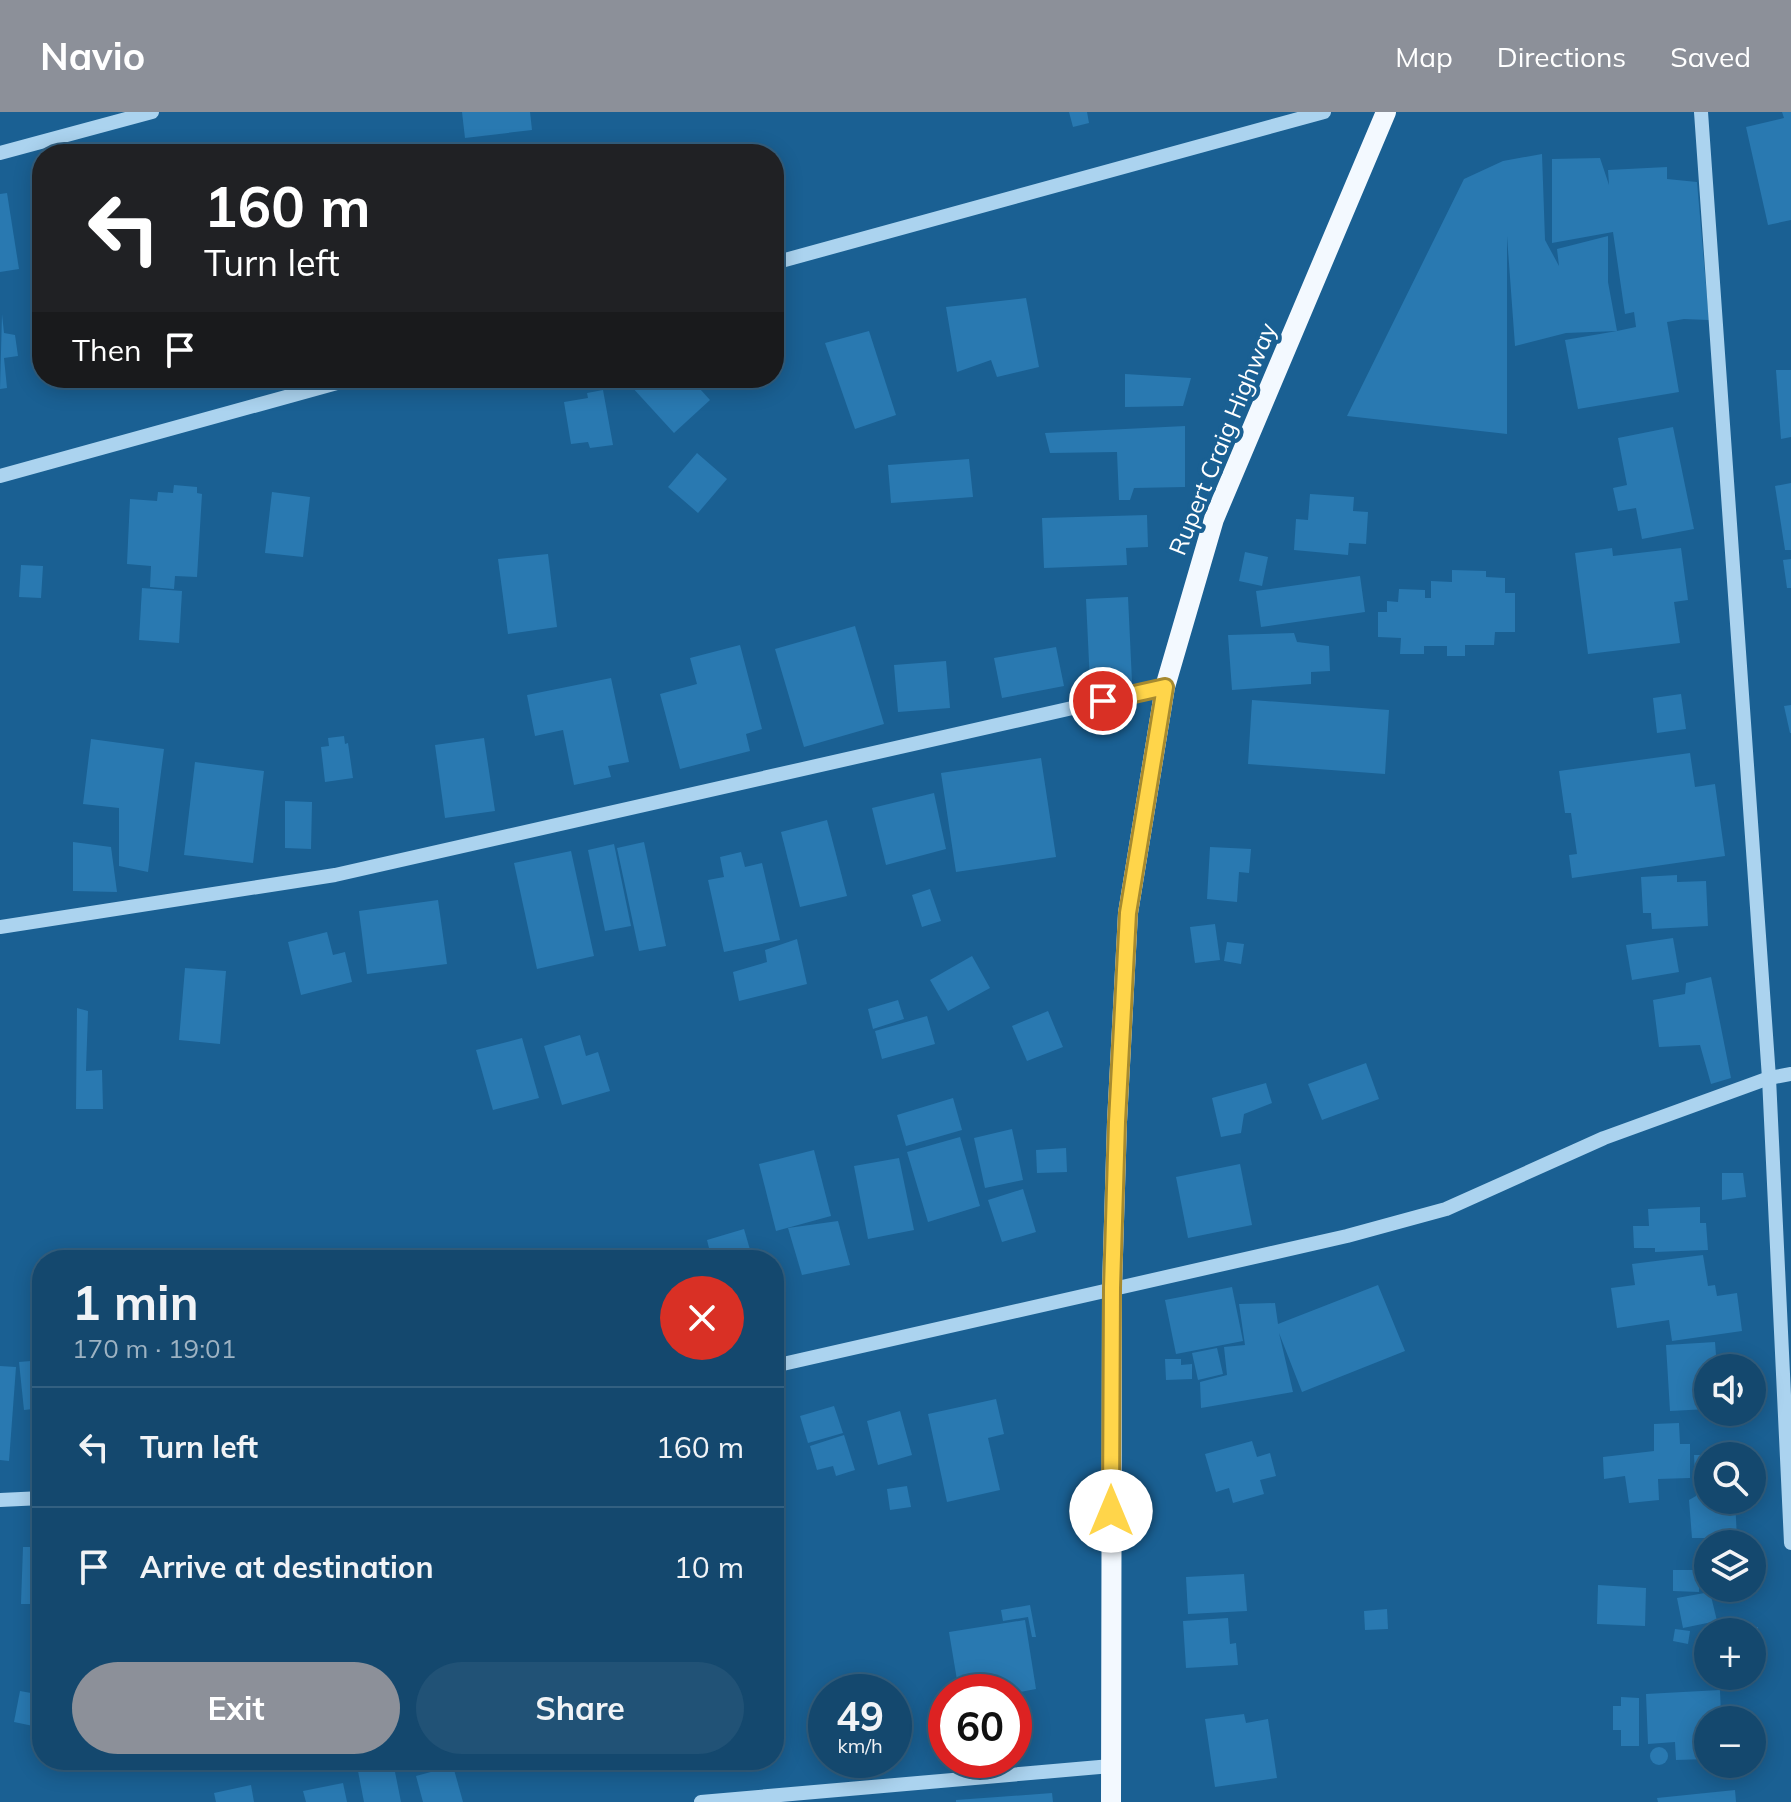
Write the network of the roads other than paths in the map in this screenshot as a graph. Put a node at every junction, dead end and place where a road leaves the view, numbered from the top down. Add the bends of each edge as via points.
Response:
1 (152, 112) edge
2 (1324, 112) edge
3 (1386, 112) edge
4 (1701, 112) edge
5 (32, 144) edge
6 (33, 144) edge
7 (0, 153) edge
8 (784, 260) edge
9 (319, 388) edge
10 (0, 476) edge
11 (1165, 687) junction
12 (0, 927) edge
13 (1791, 1074) edge
14 (1769, 1078) junction
15 (1112, 1288) junction
16 (784, 1364) edge
17 (32, 1498) edge
18 (0, 1500) edge
19 (1791, 1543) edge
20 (1111, 1766) junction
21 (701, 1802) edge
22 (1111, 1802) edge

1 - 6 street
2 - 8 street
3 - 11 main road, Rupert Craig Highway via 1214,519
4 - 14 street
5 - 7 street
9 - 10 street
11 - 12 street via 335,875
11 - 15 main road, Rupert Craig Highway via 1128,913
13 - 14 street
14 - 15 street via 1604,1138 1446,1209
14 - 19 street
15 - 16 street
15 - 20 main road, Rupert Craig Highway
17 - 18 street
20 - 21 street
20 - 22 main road, Rupert Craig Highway

